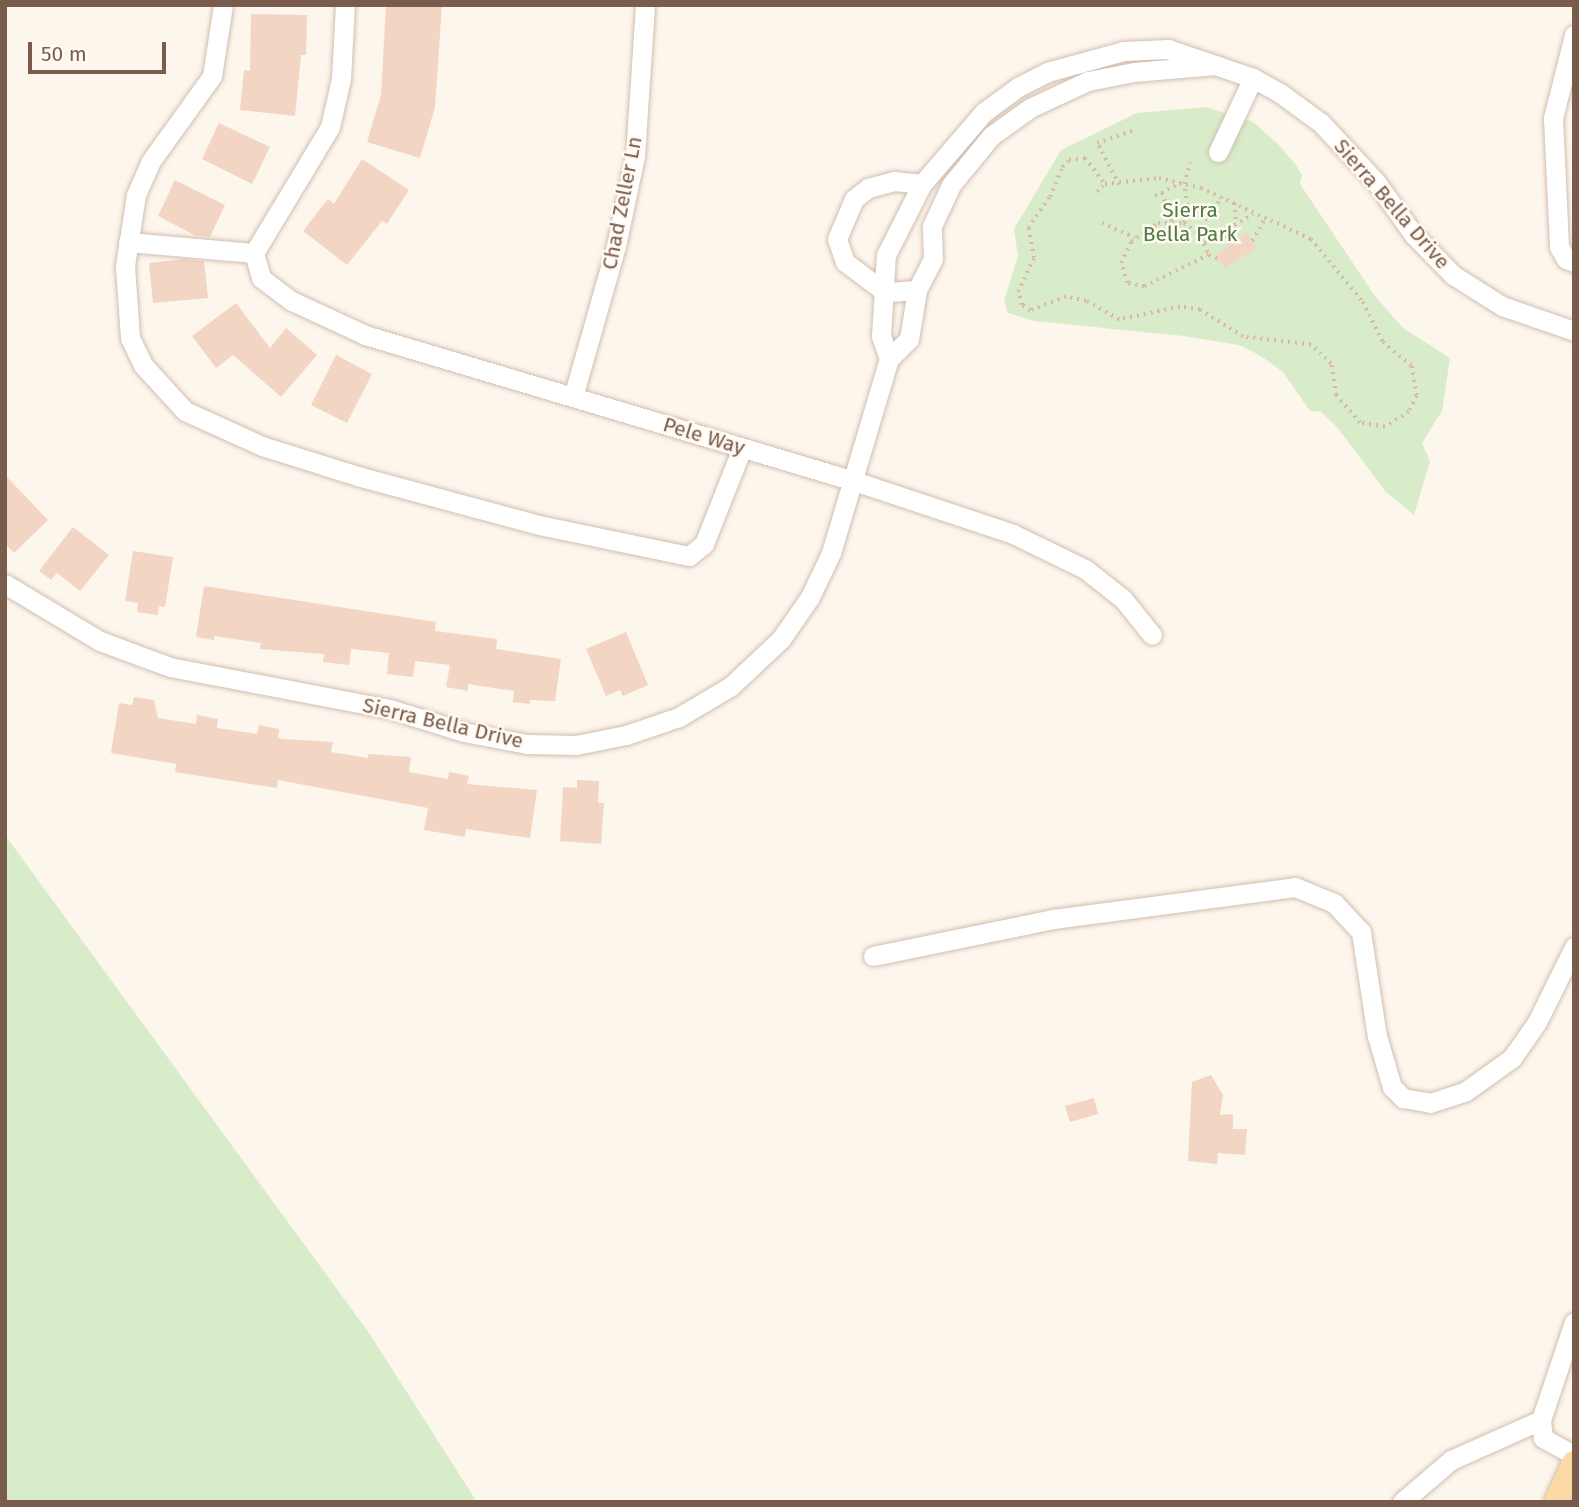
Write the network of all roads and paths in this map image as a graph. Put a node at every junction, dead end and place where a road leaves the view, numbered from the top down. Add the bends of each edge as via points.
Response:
1 (223, 5) edge
2 (345, 5) edge
3 (645, 5) edge
4 (1574, 35) edge
5 (1216, 65) junction
6 (1253, 78) junction
7 (1132, 131) dead end
8 (1218, 152) dead end
9 (1190, 163) dead end
10 (922, 184) junction
11 (1105, 184) junction
12 (1182, 184) junction
13 (1119, 185) junction
14 (1097, 192) dead end
15 (1162, 194) junction
16 (1155, 196) dead end
17 (1223, 197) junction
18 (1235, 203) junction
19 (1254, 213) junction
20 (1264, 220) junction
21 (1172, 222) junction
22 (1236, 222) junction
23 (1102, 223) dead end
24 (1184, 223) junction
25 (1223, 230) junction
26 (1197, 232) junction
27 (1135, 238) junction
28 (1252, 241) dead end
29 (128, 242) junction
30 (1204, 243) junction
31 (1231, 244) dead end
32 (254, 253) junction
33 (1209, 255) junction
34 (1220, 260) dead end
35 (1574, 262) edge
36 (917, 290) junction
37 (885, 292) junction
38 (1574, 331) edge
39 (889, 359) junction
40 (573, 397) junction
41 (742, 448) junction
42 (854, 481) junction
43 (5, 584) edge
44 (1152, 635) dead end
45 (1574, 947) edge
46 (873, 956) dead end
47 (1574, 1322) edge
48 (1541, 1420) junction
49 (1574, 1455) edge
50 (1574, 1463) edge
51 (1402, 1502) edge
52 (1556, 1502) edge

1 - 29 street via 212,76 150,161 136,195
2 - 32 street via 341,79 330,127
3 - 40 street, Chad Zeller Ln via 635,156 616,246
4 - 35 street via 1553,118 1559,247 1566,259
5 - 6 street, Sierra Bella Drive
5 - 10 street, Sierra Bella Drive via 1168,49 1135,50 1047,72 984,112
5 - 36 street, Sierra Bella Drive via 1088,81 1030,108 991,136 951,185 932,226 933,259
6 - 8 street
6 - 38 street, Sierra Bella Drive via 1321,123 1453,275 1502,306
7 - 13 path via 1097,144
9 - 12 path
10 - 37 street, Sierra Bella Drive via 886,255
10 - 37 street via 894,181 868,188 847,211 837,239 845,262
11 - 13 path
11 - 14 path
11 - 20 path via 1085,158 1062,167 1051,197 1028,228 1034,258 1018,292 1022,305 1037,311 1055,300 1077,298 1119,320 1181,307 1200,310 1243,337 1265,343 1300,342 1318,350 1331,364 1340,401 1360,424 1385,427 1402,419 1417,396 1412,366 1383,342 1363,302 1311,239 1291,227
12 - 13 path via 1140,177
12 - 15 path
12 - 17 path
12 - 24 path via 1188,212
15 - 16 path
15 - 21 path
17 - 18 path
17 - 26 path
18 - 19 path
18 - 22 path
19 - 20 path
19 - 22 path
20 - 28 path
21 - 24 path
21 - 27 path via 1158,223
22 - 25 path
23 - 27 path
24 - 26 path
25 - 30 path
25 - 31 path
26 - 30 path
27 - 33 path via 1121,263 1121,273 1134,287 1153,284
29 - 32 street
29 - 41 street via 124,297 130,338 143,365 185,411 262,446 539,525 689,556 704,544
30 - 33 path
32 - 40 street, Pele Way via 261,278 292,301 365,335
33 - 34 path
36 - 37 street
36 - 39 street, Sierra Bella Drive via 909,339
37 - 39 street, Sierra Bella Drive via 881,336
39 - 42 street, Sierra Bella Drive
40 - 41 street, Pele Way
41 - 42 street, Pele Way
42 - 43 street, Sierra Bella Drive via 831,553 810,597 781,639 731,686 679,717 576,745 527,744 390,709 170,667 100,642
42 - 44 street, Pele Way via 1013,534 1085,569 1123,599
45 - 46 street via 1537,1022 1512,1058 1466,1091 1430,1103 1403,1098 1388,1076 1361,932 1334,903 1295,887 1052,919
47 - 48 street
48 - 49 street via 1543,1438
48 - 51 street via 1451,1460
50 - 52 main road

